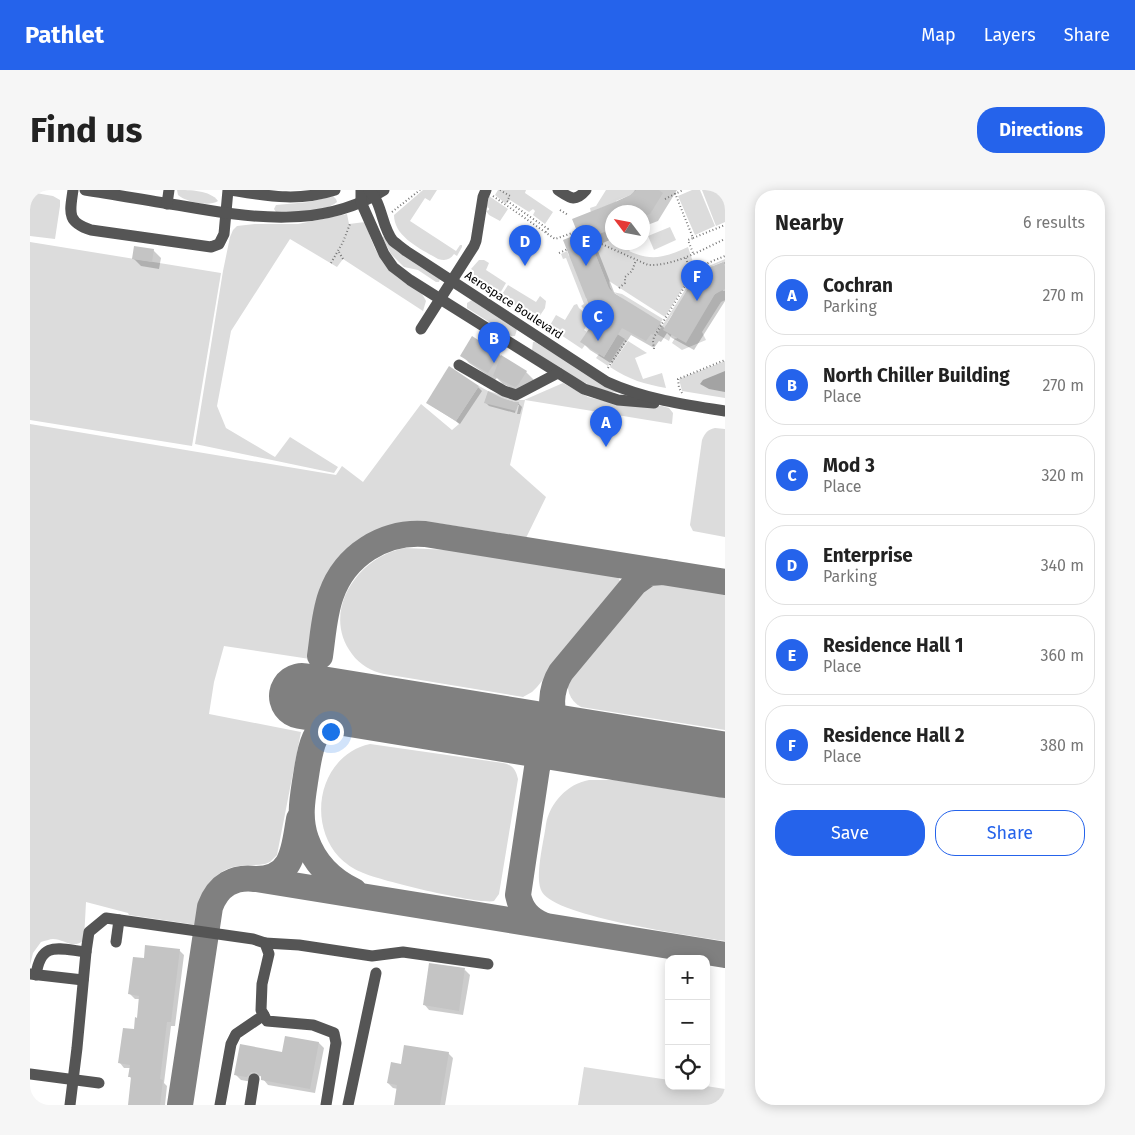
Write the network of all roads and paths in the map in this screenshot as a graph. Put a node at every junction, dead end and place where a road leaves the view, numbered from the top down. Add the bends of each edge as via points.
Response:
1 (73, 190) edge
2 (85, 190) edge
3 (169, 190) edge
4 (229, 190) edge
5 (335, 190) edge
6 (361, 190) edge
7 (420, 190) edge
8 (500, 190) edge
9 (558, 190) edge
10 (586, 190) edge
11 (683, 190) edge
12 (376, 192) edge
13 (488, 192) edge
14 (675, 194) junction
15 (267, 196) junction
16 (665, 199) dead end
17 (361, 202) junction
18 (167, 204) junction
19 (560, 210) dead end
20 (392, 212) dead end
21 (226, 213) junction
22 (568, 215) dead end
23 (266, 217) junction
24 (350, 224) dead end
25 (725, 225) edge
26 (546, 232) junction
27 (693, 238) junction
28 (725, 239) edge
29 (568, 249) dead end
30 (338, 251) junction
31 (559, 253) dead end
32 (694, 253) junction
33 (725, 256) edge
34 (685, 257) junction
35 (342, 259) dead end
36 (636, 260) junction
37 (330, 263) dead end
38 (692, 276) junction
39 (453, 282) junction
40 (618, 288) dead end
41 (441, 300) junction
42 (601, 314) dead end
43 (605, 317) dead end
44 (594, 318) dead end
45 (597, 320) dead end
46 (601, 323) dead end
47 (588, 327) dead end
48 (421, 329) dead end
49 (529, 332) junction
50 (627, 339) dead end
51 (518, 348) junction
52 (654, 349) dead end
53 (725, 360) edge
54 (459, 365) dead end
55 (608, 368) dead end
56 (558, 374) junction
57 (682, 393) dead end
58 (677, 404) junction
59 (725, 411) edge
60 (119, 920) junction
61 (116, 942) dead end
62 (265, 943) junction
63 (86, 952) junction
64 (488, 964) dead end
65 (376, 973) dead end
66 (33, 975) edge
67 (83, 980) junction
68 (264, 1014) junction
69 (30, 1074) edge
70 (73, 1079) junction
71 (254, 1079) dead end
72 (99, 1083) dead end
73 (70, 1105) edge
74 (220, 1105) edge
75 (250, 1105) edge
76 (326, 1105) edge
77 (348, 1105) edge

1 - 21 street via 70,213 73,221 91,230 211,247 218,244 224,234
2 - 18 street
3 - 18 street
4 - 15 street
4 - 21 street
5 - 15 street via 304,197
6 - 17 street, Aerospace Boulevard
7 - 20 path
8 - 26 path via 510,196 507,201 548,229
9 - 10 street via 574,199
11 - 14 path
12 - 17 street
12 - 39 street, Aerospace Boulevard via 387,231 393,240
13 - 26 path
13 - 39 street via 483,197 476,241
14 - 16 path
14 - 27 path
15 - 23 street
17 - 23 street via 308,217
17 - 41 street, Aerospace Boulevard via 393,267
18 - 21 street
19 - 22 path
21 - 23 street
24 - 30 path
25 - 27 path
26 - 36 path via 555,239 575,232
27 - 32 path via 688,240
28 - 32 path
29 - 31 path
30 - 35 path
30 - 37 path
32 - 34 path
33 - 38 path via 696,270
34 - 36 path via 660,266 648,266
34 - 38 path
36 - 40 path via 625,283
38 - 52 path via 654,337
39 - 41 street
39 - 49 street, Aerospace Boulevard
41 - 48 street
41 - 51 street, Aerospace Boulevard
42 - 45 path
43 - 46 path
44 - 47 path
49 - 51 street
49 - 58 street, Aerospace Boulevard via 607,382
50 - 55 path
51 - 56 street, Aerospace Boulevard
53 - 57 path via 678,378
54 - 56 street via 516,395
56 - 58 street, Aerospace Boulevard via 584,389 618,400
58 - 59 street, Aerospace Boulevard
60 - 61 street
60 - 62 street
60 - 63 street via 106,918 89,932
62 - 64 street via 372,956 403,952
62 - 68 street via 269,954 262,984 261,1010
63 - 66 street via 52,948 43,953
63 - 67 street
65 - 77 street
66 - 67 street
67 - 70 street
68 - 74 street via 236,1034 231,1044
68 - 76 street via 267,1021 313,1024 334,1032 336,1043
69 - 70 street
70 - 72 street
70 - 73 street
71 - 75 street

